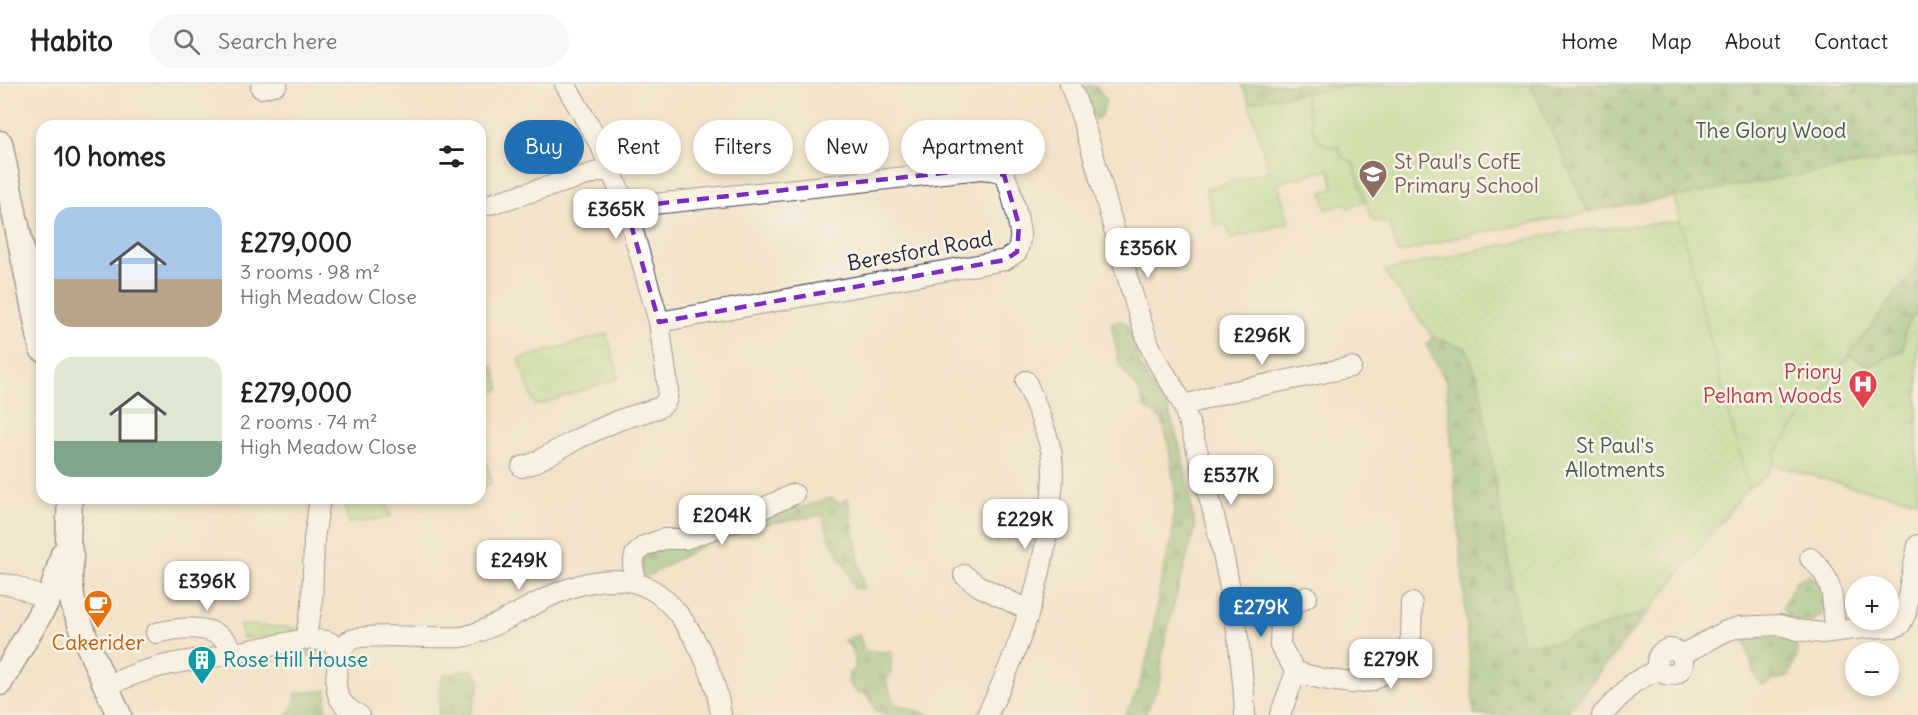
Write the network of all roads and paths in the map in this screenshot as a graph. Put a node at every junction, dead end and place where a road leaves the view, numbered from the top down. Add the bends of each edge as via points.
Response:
1 (565, 84) edge
2 (1070, 84) edge
3 (596, 137) edge
4 (0, 143) edge
5 (596, 172) edge
6 (612, 174) edge
7 (486, 205) edge
8 (626, 207) junction
9 (36, 320) edge
10 (658, 322) junction
11 (1351, 367) dead end
12 (1026, 381) dead end
13 (1184, 406) junction
14 (522, 466) dead end
15 (794, 494) dead end
16 (70, 504) edge
17 (319, 504) edge
18 (68, 541) junction
19 (1918, 545) edge
20 (1810, 558) dead end
21 (964, 574) dead end
22 (635, 581) junction
23 (0, 584) edge
24 (1307, 597) dead end
25 (48, 600) junction
26 (1412, 603) dead end
27 (1028, 610) junction
28 (81, 628) junction
29 (1835, 632) junction
30 (156, 633) dead end
31 (304, 639) junction
32 (343, 649) junction
33 (217, 656) junction
34 (1296, 672) junction
35 (0, 683) edge
36 (108, 686) junction
37 (119, 715) edge
38 (359, 715) edge
39 (721, 715) edge
40 (987, 715) edge
41 (1245, 715) edge
42 (1280, 715) edge
43 (1602, 715) edge

1 - 3 street
2 - 13 street via 1088,132 1120,254 1152,353
4 - 9 main road
5 - 7 street
6 - 8 street
8 - 10 street
8 - 10 street, Beresford Road via 981,169 1004,175 1009,184 1021,240 1017,252 1005,260
10 - 14 street via 668,387 664,405 619,420
11 - 13 street via 1220,394
12 - 27 street via 1051,452 1053,485 1040,572
13 - 41 street via 1225,557 1240,651
15 - 22 street via 685,539 664,539 644,546 635,555
16 - 18 main road
17 - 31 street via 312,606
18 - 25 main road
18 - 28 main road via 73,604
19 - 29 street via 1906,613 1900,625
20 - 29 street via 1830,582
21 - 27 street via 979,586
22 - 32 street via 598,580 573,586 491,627 464,636 354,638
22 - 39 street via 663,596 687,626 710,672
23 - 25 street via 13,585
24 - 34 street via 1288,607 1281,623 1280,645
25 - 28 main road
25 - 35 main road
26 - 34 street via 1408,649 1396,665 1371,681 1323,679
27 - 40 street
28 - 36 main road
29 - 43 street via 1780,625 1739,627 1682,655 1673,649 1664,650 1657,660 1658,669 1634,684
30 - 33 street via 186,628 207,631 226,641
31 - 32 street via 327,641
31 - 33 street
32 - 38 street via 336,680 339,698
33 - 36 street via 158,666
34 - 42 street
36 - 37 main road

